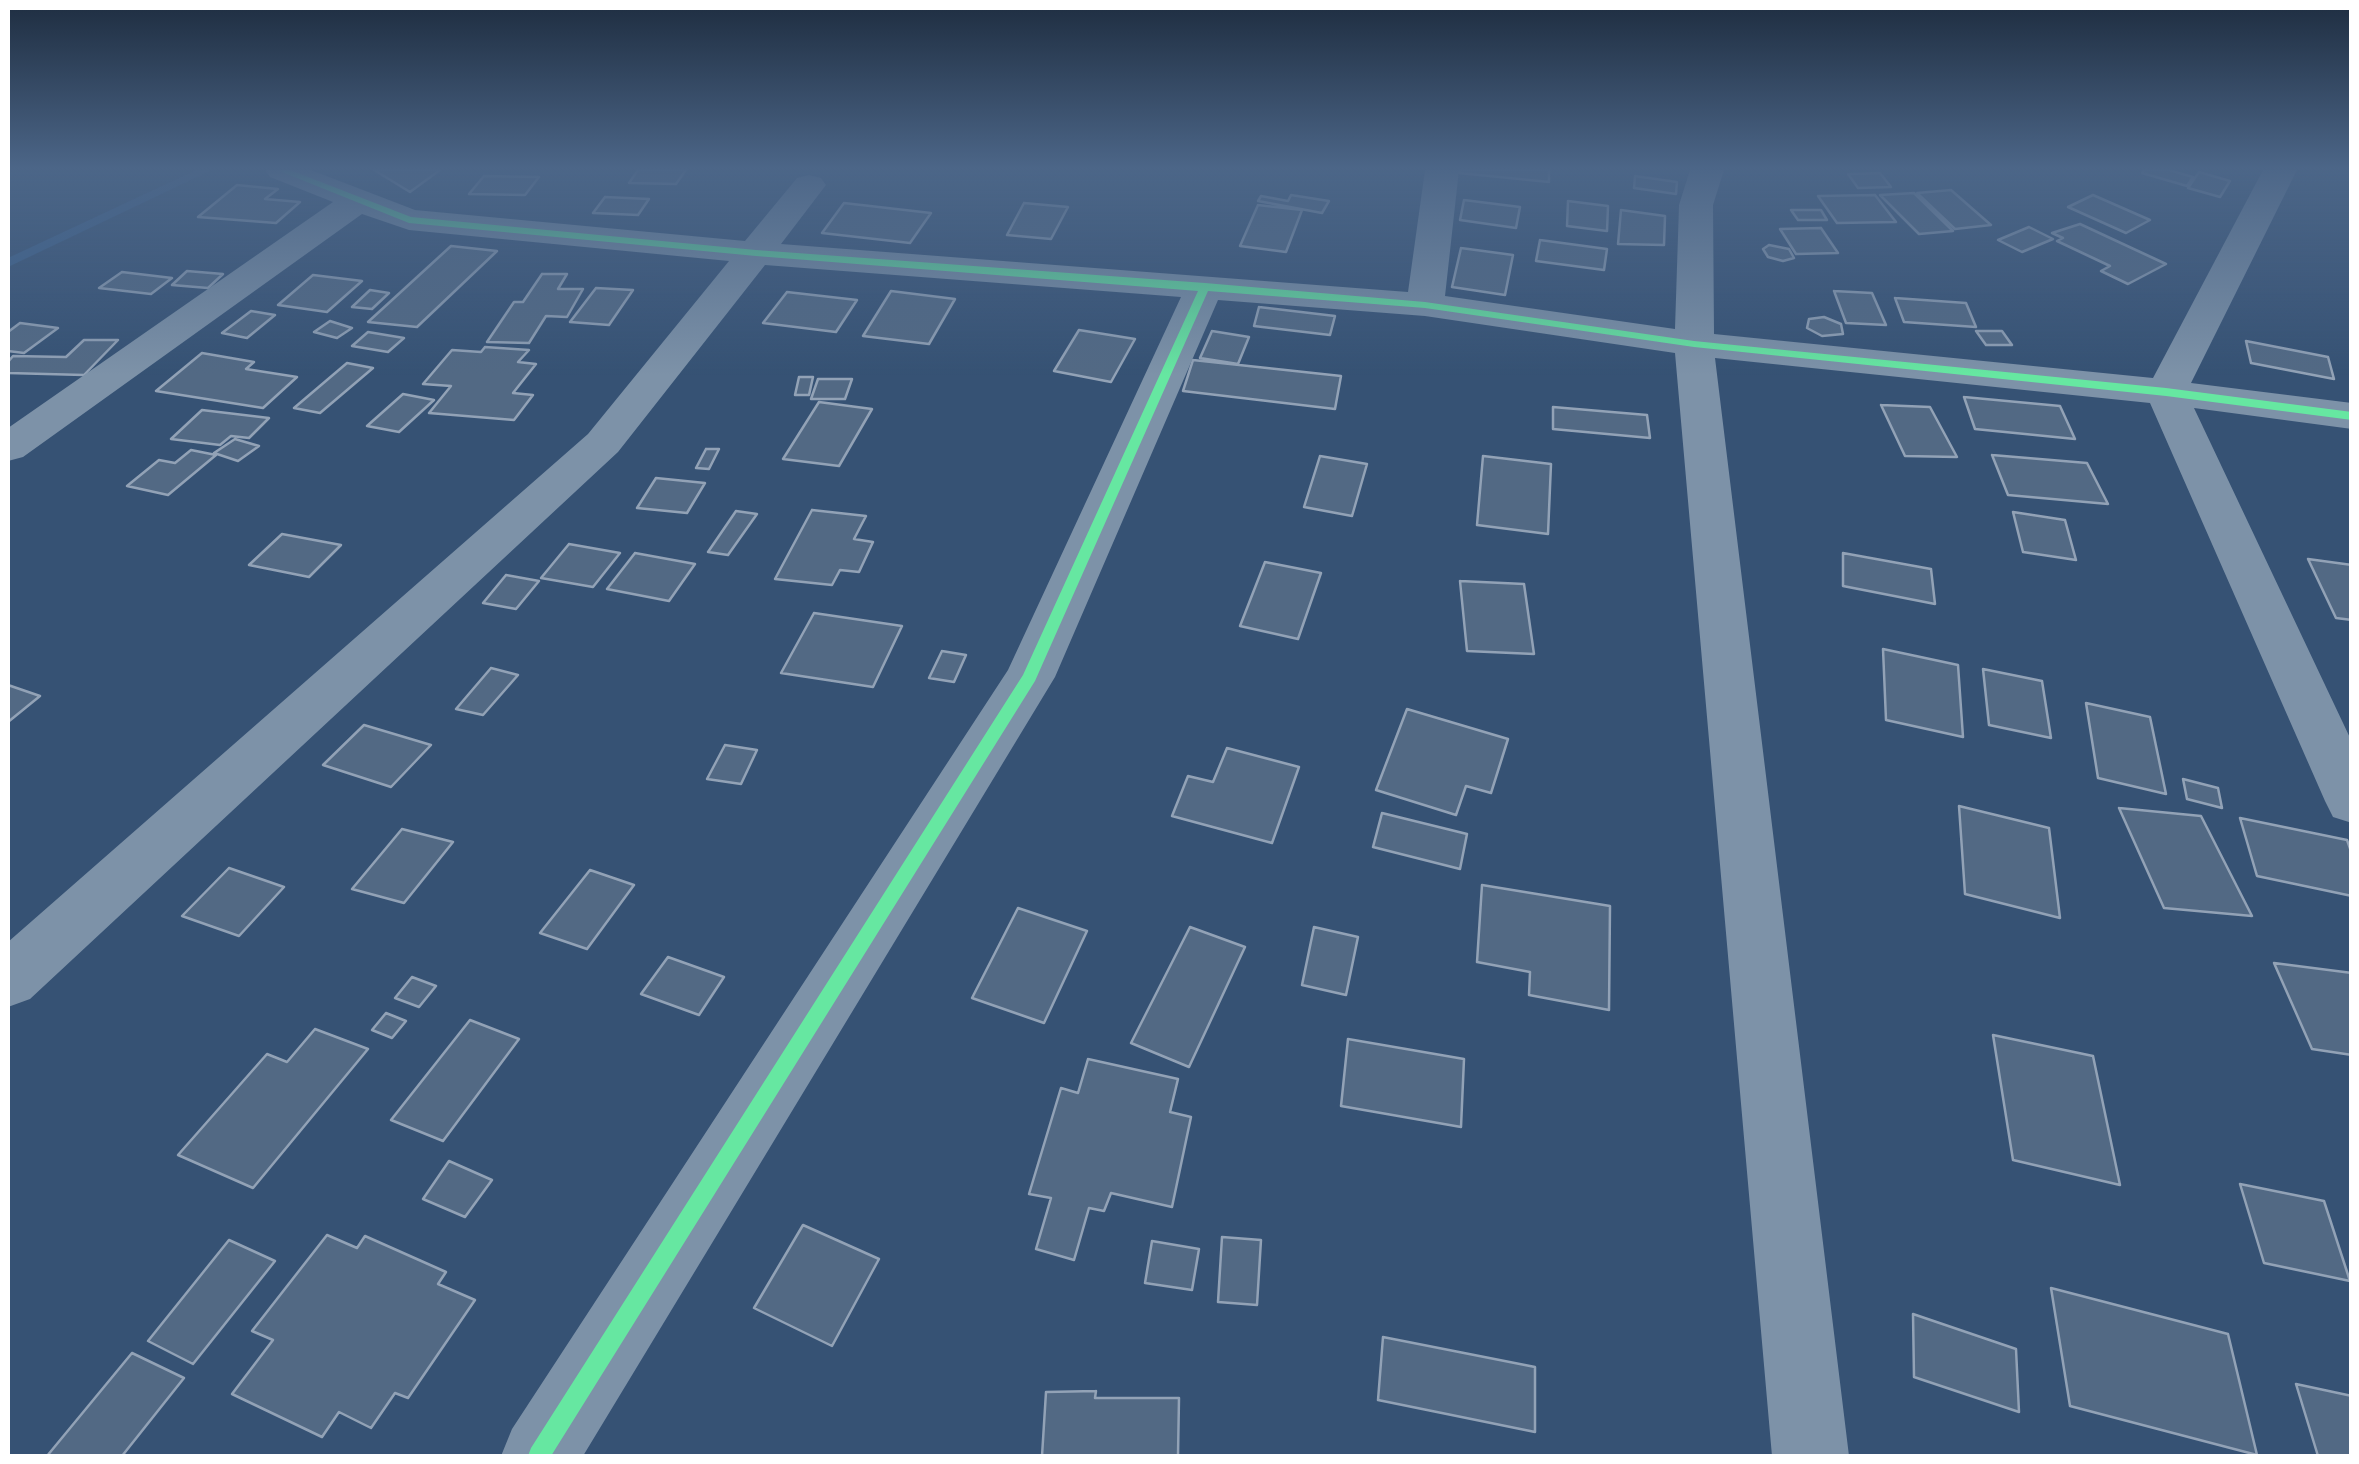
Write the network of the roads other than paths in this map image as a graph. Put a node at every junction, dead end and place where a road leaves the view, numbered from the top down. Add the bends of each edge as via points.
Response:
1 (305, 238) edge
2 (602, 238) edge
3 (767, 238) edge
4 (1433, 238) edge
5 (1696, 238) edge
6 (2245, 238) edge
7 (756, 253) junction
8 (1205, 286) junction
9 (1425, 305) junction
10 (1694, 344) junction
11 (2166, 392) junction
12 (2352, 416) edge
13 (8, 448) edge
14 (2352, 801) edge
15 (8, 980) edge
16 (539, 1456) edge
17 (1810, 1456) edge

1 - 13 street
2 - 7 street
3 - 7 street
4 - 9 street
5 - 10 street
6 - 11 street
7 - 8 street
7 - 15 street via 603,444
8 - 9 street
8 - 16 street via 1030,676
9 - 10 street
10 - 11 street
10 - 17 street
11 - 12 street
11 - 14 street

